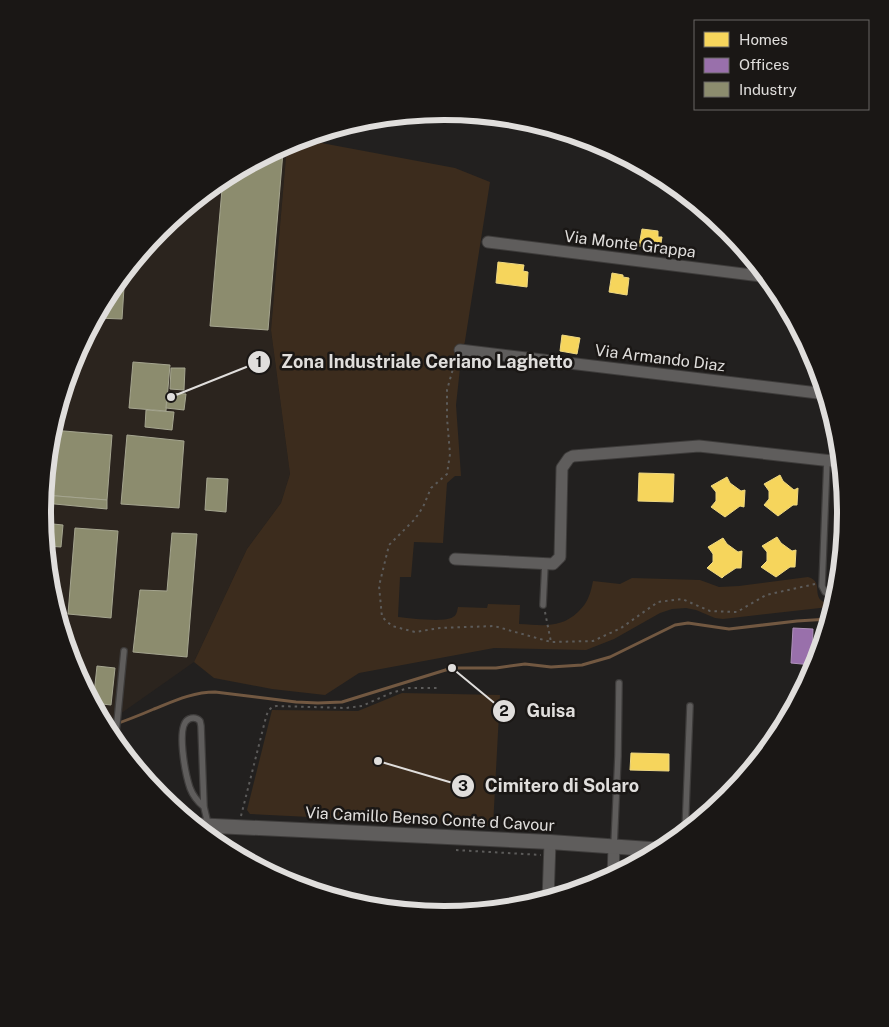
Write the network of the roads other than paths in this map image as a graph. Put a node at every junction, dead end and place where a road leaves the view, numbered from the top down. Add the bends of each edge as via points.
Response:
1 (488, 242) dead end
2 (757, 276) edge
3 (460, 350) dead end
4 (819, 393) edge
5 (827, 461) junction
6 (834, 461) edge
7 (455, 559) dead end
8 (546, 564) junction
9 (829, 594) edge
10 (543, 605) road end
11 (124, 651) dead end
12 (619, 683) dead end
13 (690, 706) dead end
14 (116, 729) edge
15 (204, 807) junction
16 (685, 824) edge
17 (209, 826) joint
18 (550, 842) junction
19 (614, 846) junction
20 (649, 849) edge
21 (613, 868) edge
22 (548, 892) edge

1 - 2 street, Via Monte Grappa
3 - 4 street, Via Armando Diaz
5 - 6 street
5 - 8 street via 698,446 573,456 562,468 560,557 553,564
5 - 9 lane via 822,586
7 - 8 street
8 - 10 lane
11 - 14 lane
12 - 19 lane
13 - 16 lane
15 - 15 lane via 201,726 197,718 192,718 184,724 184,765 190,790
15 - 17 lane
17 - 18 street, Via Camillo Benso Conte d Cavour
18 - 19 street, Via Camillo Benso Conte d Cavour
18 - 22 street
19 - 20 street, Via Camillo Benso Conte d Cavour
19 - 21 street

